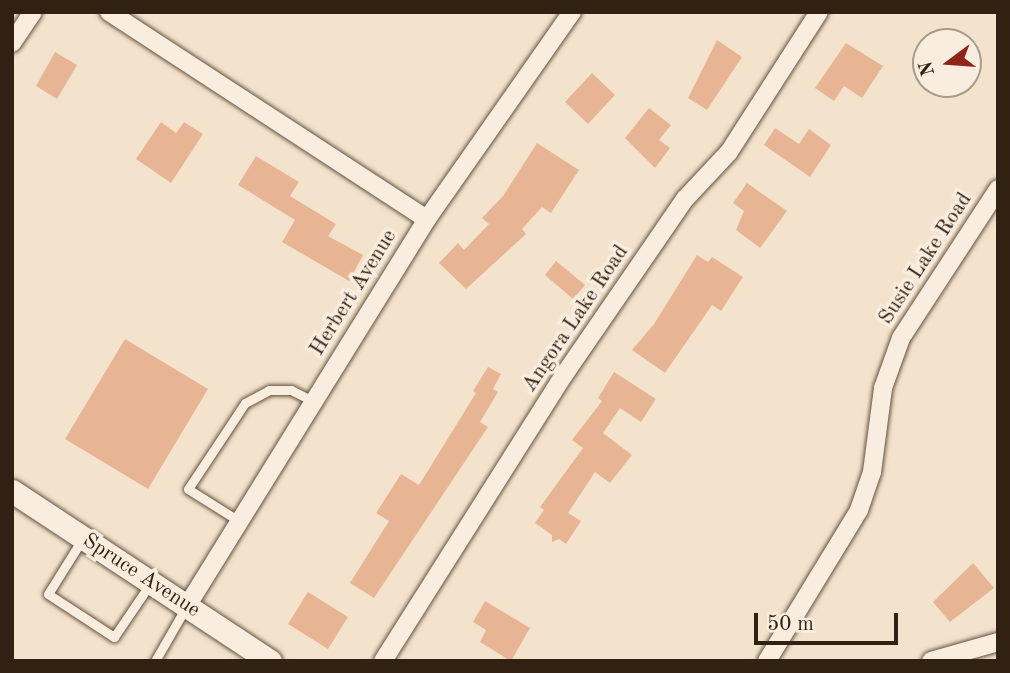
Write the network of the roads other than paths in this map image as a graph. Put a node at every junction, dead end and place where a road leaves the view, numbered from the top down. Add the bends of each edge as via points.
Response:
1 (33, 12) edge
2 (109, 12) edge
3 (572, 12) edge
4 (819, 12) edge
5 (12, 43) edge
6 (998, 189) edge
7 (427, 219) junction
8 (313, 401) junction
9 (12, 491) edge
10 (239, 521) junction
11 (83, 537) junction
12 (151, 582) junction
13 (187, 606) junction
14 (998, 642) edge
15 (155, 661) edge
16 (270, 661) edge
17 (383, 661) edge
18 (767, 661) edge
19 (931, 661) edge

1 - 5 street
2 - 7 street
3 - 7 street, Herbert Avenue
4 - 17 street, Angora Lake Road via 729,152 685,199 564,375
6 - 18 street, Susie Lake Road via 901,338 883,388 872,472 859,510
7 - 8 street, Herbert Avenue
8 - 10 street, Herbert Avenue
8 - 10 lane via 291,390 270,390 245,403 188,489
9 - 11 street, Spruce Avenue
10 - 13 street, Herbert Avenue
11 - 12 street, Spruce Avenue
11 - 12 lane via 48,594 114,637
12 - 13 street, Spruce Avenue
13 - 15 lane
13 - 16 street, Spruce Avenue
14 - 19 street

